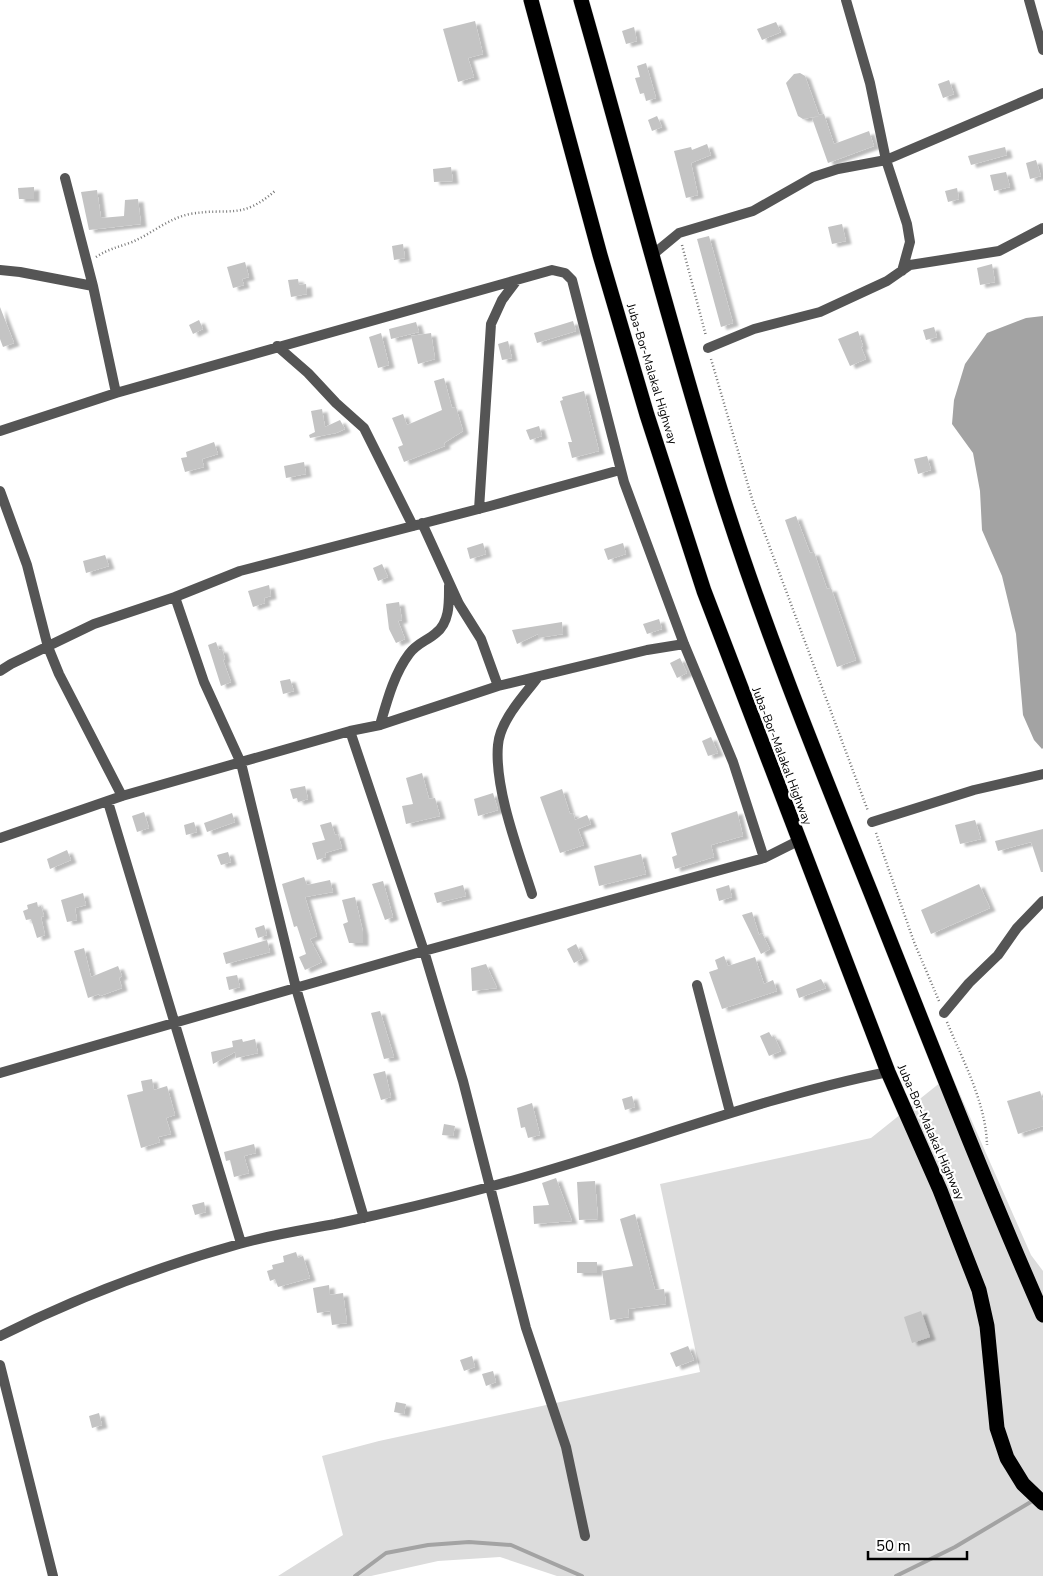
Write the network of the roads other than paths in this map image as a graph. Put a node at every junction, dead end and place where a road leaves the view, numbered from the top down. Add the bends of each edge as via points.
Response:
1 (531, 0) edge
2 (581, 0) edge
3 (846, 0) edge
4 (1029, 0) edge
5 (1043, 50) edge
6 (1043, 93) edge
7 (886, 160) junction
8 (65, 178) dead end
9 (1043, 228) edge
10 (650, 256) junction
11 (0, 270) edge
12 (902, 271) junction
13 (517, 280) junction
14 (93, 286) junction
15 (277, 346) junction
16 (708, 348) road end
17 (116, 393) junction
18 (0, 431) edge
19 (620, 470) junction
20 (0, 491) edge
21 (479, 509) junction
22 (418, 524) junction
23 (450, 580) junction
24 (175, 597) junction
25 (684, 644) junction
26 (48, 647) junction
27 (0, 671) edge
28 (538, 677) junction
29 (498, 686) junction
30 (380, 725) junction
31 (350, 731) junction
32 (241, 764) junction
33 (1043, 774) edge
34 (122, 796) junction
35 (108, 802) junction
36 (872, 822) road end
37 (0, 838) edge
38 (798, 841) junction
39 (764, 858) junction
40 (532, 894) dead end
41 (1043, 901) edge
42 (424, 951) junction
43 (697, 985) dead end
44 (296, 988) junction
45 (944, 1013) road end
46 (174, 1023) junction
47 (888, 1072) junction
48 (0, 1073) edge
49 (730, 1112) junction
50 (489, 1187) junction
51 (364, 1218) junction
52 (241, 1243) junction
53 (1043, 1315) edge
54 (0, 1336) edge
55 (0, 1365) edge
56 (1043, 1503) edge
57 (585, 1536) dead end
58 (53, 1576) edge

1 - 38 highway, Juba-Bor-Malakal Highway via 650,424 704,591
2 - 10 highway via 627,160
3 - 7 street via 870,83
4 - 5 street
6 - 7 street
7 - 10 street via 813,177 753,212 679,233
7 - 12 street via 910,242
8 - 14 street
9 - 12 street via 999,251 918,263
10 - 53 highway via 722,495 795,701 966,1134
11 - 14 street
12 - 16 street via 820,312 754,329
13 - 15 street
13 - 19 street via 552,270 565,273 572,280
13 - 21 street via 502,300 492,324
14 - 17 street
15 - 17 street
15 - 22 street via 364,428
17 - 18 street
19 - 21 street
19 - 25 street
20 - 26 street via 26,565
21 - 22 street
22 - 23 street
22 - 24 street via 240,571
23 - 29 street via 459,604 481,639
23 - 30 street via 449,609 444,624 408,656 394,682
24 - 26 street via 94,624
24 - 32 street via 204,682
25 - 28 street
25 - 39 street via 733,762
26 - 27 street
26 - 34 street
28 - 29 street
28 - 40 street via 508,717 498,744 508,818
29 - 30 street
30 - 31 street
31 - 32 street
31 - 42 street
32 - 34 street
32 - 44 street
33 - 36 street via 974,790
34 - 35 street
35 - 37 street
35 - 46 street
38 - 39 street
38 - 47 highway, Juba-Bor-Malakal Highway
39 - 42 street
41 - 45 street
42 - 44 street
42 - 50 street via 464,1081
43 - 49 street
44 - 46 street
44 - 51 street
46 - 48 street
46 - 52 street
47 - 49 street via 828,1084
47 - 56 highway, Juba-Bor-Malakal Highway via 979,1290 987,1326 997,1428 1007,1458 1023,1484
49 - 50 street via 626,1148
50 - 51 street
50 - 57 street via 526,1328 566,1447
51 - 52 street
52 - 54 street via 85,1298
55 - 58 street

